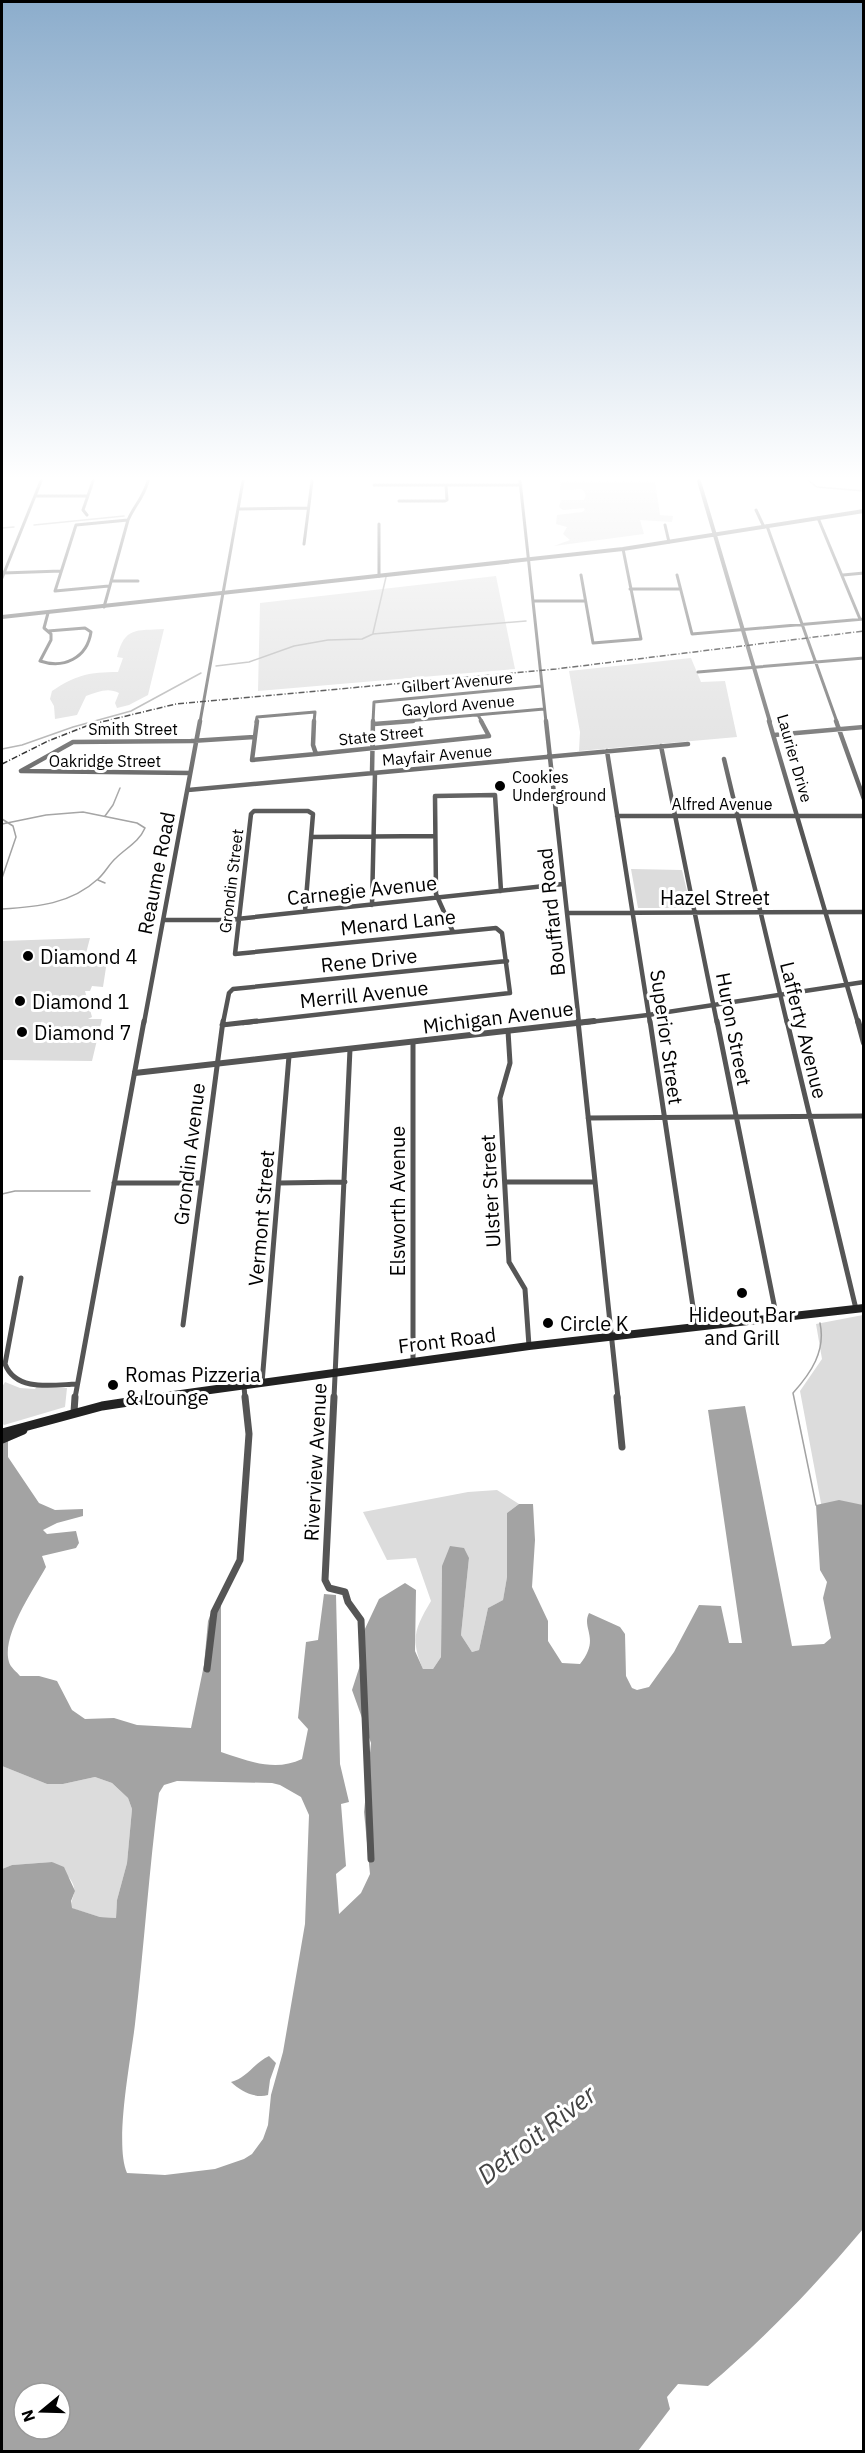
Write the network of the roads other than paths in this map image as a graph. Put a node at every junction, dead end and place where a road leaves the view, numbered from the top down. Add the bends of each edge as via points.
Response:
1 (107, 595) edge
2 (201, 595) edge
3 (222, 595) edge
4 (532, 595) edge
5 (583, 595) edge
6 (631, 595) edge
7 (682, 595) edge
8 (733, 595) edge
9 (791, 595) edge
10 (852, 595) edge
11 (533, 602) junction
12 (584, 602) junction
13 (104, 607) junction
14 (48, 613) junction
15 (2, 617) edge
16 (862, 619) edge
17 (802, 624) junction
18 (743, 629) junction
19 (48, 631) junction
20 (864, 658) edge
21 (815, 662) junction
22 (754, 667) junction
23 (698, 672) dead end
24 (542, 686) junction
25 (544, 709) junction
26 (478, 715) junction
27 (374, 724) junction
28 (864, 727) edge
29 (838, 729) junction
30 (774, 735) junction
31 (254, 737) junction
32 (197, 739) junction
33 (688, 744) dead end
34 (661, 746) junction
35 (373, 748) junction
36 (607, 751) junction
37 (316, 753) junction
38 (550, 757) junction
39 (724, 759) dead end
40 (21, 771) joint
41 (190, 773) junction
42 (374, 773) junction
43 (188, 790) junction
44 (864, 799) edge
45 (617, 816) junction
46 (675, 816) junction
47 (736, 816) junction
48 (798, 816) junction
49 (864, 816) edge
50 (434, 836) junction
51 (311, 837) junction
52 (372, 837) junction
53 (563, 884) junction
54 (501, 891) junction
55 (438, 897) junction
56 (372, 905) junction
57 (305, 911) junction
58 (633, 912) junction
59 (695, 912) junction
60 (760, 912) junction
61 (826, 912) junction
62 (864, 912) edge
63 (567, 913) junction
64 (237, 919) junction
65 (163, 920) junction
66 (453, 932) junction
67 (235, 954) joint
68 (507, 961) junction
69 (864, 982) edge
70 (846, 985) junction
71 (233, 989) joint
72 (510, 993) joint
73 (780, 996) junction
74 (714, 1005) junction
75 (648, 1015) junction
76 (578, 1022) junction
77 (222, 1025) junction
78 (508, 1031) junction
79 (413, 1042) junction
80 (864, 1043) edge
81 (350, 1049) junction
82 (289, 1056) junction
83 (216, 1064) junction
84 (135, 1073) junction
85 (810, 1116) junction
86 (864, 1116) edge
87 (663, 1117) junction
88 (736, 1117) junction
89 (588, 1118) junction
90 (279, 1182) junction
91 (345, 1182) junction
92 (505, 1182) junction
93 (595, 1182) junction
94 (114, 1183) junction
95 (200, 1183) junction
96 (21, 1278) dead end
97 (860, 1308) edge
98 (777, 1318) junction
99 (183, 1325) dead end
100 (698, 1327) junction
101 (611, 1337) junction
102 (529, 1346) junction
103 (413, 1361) junction
104 (336, 1372) junction
105 (262, 1383) junction
106 (76, 1384) junction
107 (244, 1386) junction
108 (74, 1412) junction
109 (8, 1432) edge
110 (2, 1439) edge
111 (622, 1447) dead end
112 (207, 1669) dead end
113 (371, 1859) dead end

1 - 13 street
2 - 13 street
3 - 32 street, Reaume Road
4 - 11 street, Bouffard Road
5 - 12 street
6 - 12 street via 641,639 592,643
7 - 18 street via 692,634
8 - 18 street, Laurier Drive
9 - 17 street
10 - 16 street
11 - 12 street
11 - 24 street, Bouffard Road
13 - 14 street
14 - 15 street
14 - 19 street via 44,628
16 - 17 street
17 - 18 street
17 - 21 street
18 - 22 street, Laurier Drive
19 - 19 street via 51,640 41,656 43,663 78,658 90,645 92,632 85,628
20 - 21 street
21 - 22 street
21 - 29 street
22 - 23 street
22 - 30 street, Laurier Drive
24 - 25 street, Bouffard Road
24 - 27 street, Gilbert Avenure via 375,702
25 - 26 street, Gaylord Avenue
25 - 38 street, Bouffard Road
26 - 27 street, Gaylord Avenue
26 - 35 street, State Street via 489,736
27 - 35 street
28 - 29 street
29 - 30 street
29 - 44 street
30 - 48 street, Laurier Drive
31 - 32 street, Smith Street
31 - 37 street, State Street via 252,760
31 - 37 street via 257,717 315,712
32 - 40 street, Smith Street via 73,742
32 - 41 street, Reaume Road
33 - 34 street, Mayfair Avenue
34 - 36 street, Mayfair Avenue
34 - 46 street, Huron Street
35 - 37 street, State Street
35 - 42 street
36 - 38 street, Mayfair Avenue
36 - 45 street, Superior Street
38 - 42 street, Mayfair Avenue
38 - 53 street, Bouffard Road
39 - 47 street, Lafferty Avenue
40 - 41 street, Oakridge Street
41 - 43 street, Reaume Road
42 - 43 street, Mayfair Avenue
42 - 52 street
43 - 65 street, Reaume Road
45 - 46 street, Alfred Avenue
45 - 58 street, Superior Street
46 - 47 street, Alfred Avenue
46 - 59 street, Huron Street
47 - 48 street, Alfred Avenue
47 - 60 street, Lafferty Avenue
48 - 49 street, Alfred Avenue
48 - 61 street, Laurier Drive
50 - 52 street
50 - 54 street via 435,796 495,795
50 - 55 street
51 - 52 street
51 - 57 street
51 - 64 street, Grondin Street via 313,814 309,812 251,814
52 - 56 street
53 - 54 street, Carnegie Avenue
53 - 63 street, Bouffard Road
54 - 55 street, Carnegie Avenue
55 - 56 street, Carnegie Avenue
55 - 66 street
56 - 57 street, Carnegie Avenue
57 - 64 street, Carnegie Avenue
58 - 59 street, Hazel Street
58 - 63 street, Hazel Street
58 - 75 street, Superior Street
59 - 60 street, Hazel Street
59 - 74 street, Huron Street
60 - 61 street, Hazel Street
60 - 73 street, Lafferty Avenue
61 - 62 street, Hazel Street
61 - 70 street, Laurier Drive
63 - 76 street, Bouffard Road
64 - 65 street, Carnegie Avenue
64 - 67 street, Grondin Street
65 - 84 street, Reaume Road
66 - 67 street, Menard Lane
66 - 68 street, Menard Lane via 500,929
68 - 71 street, Rene Drive
68 - 72 street, Menard Lane
69 - 70 street, Michigan Avenue
70 - 73 street, Michigan Avenue
70 - 80 street, Laurier Drive
71 - 77 street, Grondin Avenue
72 - 77 street, Merrill Avenue
73 - 74 street, Michigan Avenue
73 - 85 street, Lafferty Avenue
74 - 75 street, Michigan Avenue
74 - 88 street, Huron Street
75 - 76 street, Michigan Avenue
75 - 87 street, Superior Street
76 - 78 street, Michigan Avenue
76 - 89 street, Bouffard Road
77 - 83 street, Grondin Avenue
78 - 79 street, Michigan Avenue
78 - 92 street, Ulster Street via 510,1063 500,1098
79 - 81 street, Michigan Avenue
79 - 103 street, Elsworth Avenue
81 - 82 street, Michigan Avenue
81 - 91 street, Riverview Avenue
82 - 83 street, Michigan Avenue
82 - 90 street, Vermont Street
83 - 84 street, Michigan Avenue
83 - 95 street, Grondin Avenue
84 - 94 street, Reaume Road
85 - 86 street
85 - 88 street
85 - 97 street, Lafferty Avenue
87 - 88 street
87 - 89 street
87 - 100 street, Superior Street
88 - 98 street, Huron Street
89 - 93 street, Bouffard Road
90 - 91 street
90 - 105 street, Vermont Street
91 - 104 street, Riverview Avenue
92 - 93 street
92 - 102 street, Ulster Street via 509,1262 525,1289
93 - 101 street, Bouffard Road
94 - 95 street
94 - 106 street, Reaume Road
95 - 99 street, Grondin Avenue
96 - 106 street via 6,1370 18,1381 31,1384
97 - 98 main road, Front Road
98 - 100 main road, Front Road
100 - 101 main road, Front Road
101 - 102 main road, Front Road
101 - 111 street, Bouffard Road
102 - 103 main road, Front Road
103 - 104 main road, Front Road
104 - 105 main road, Front Road
104 - 113 street, Riverview Avenue via 325,1580 329,1588 345,1592 361,1620
105 - 107 main road, Front Road
106 - 108 street, Reaume Road
107 - 108 main road, Front Road
107 - 112 street via 249,1434 240,1560 214,1612
108 - 109 main road, Front Road
109 - 110 main road, Front Road

